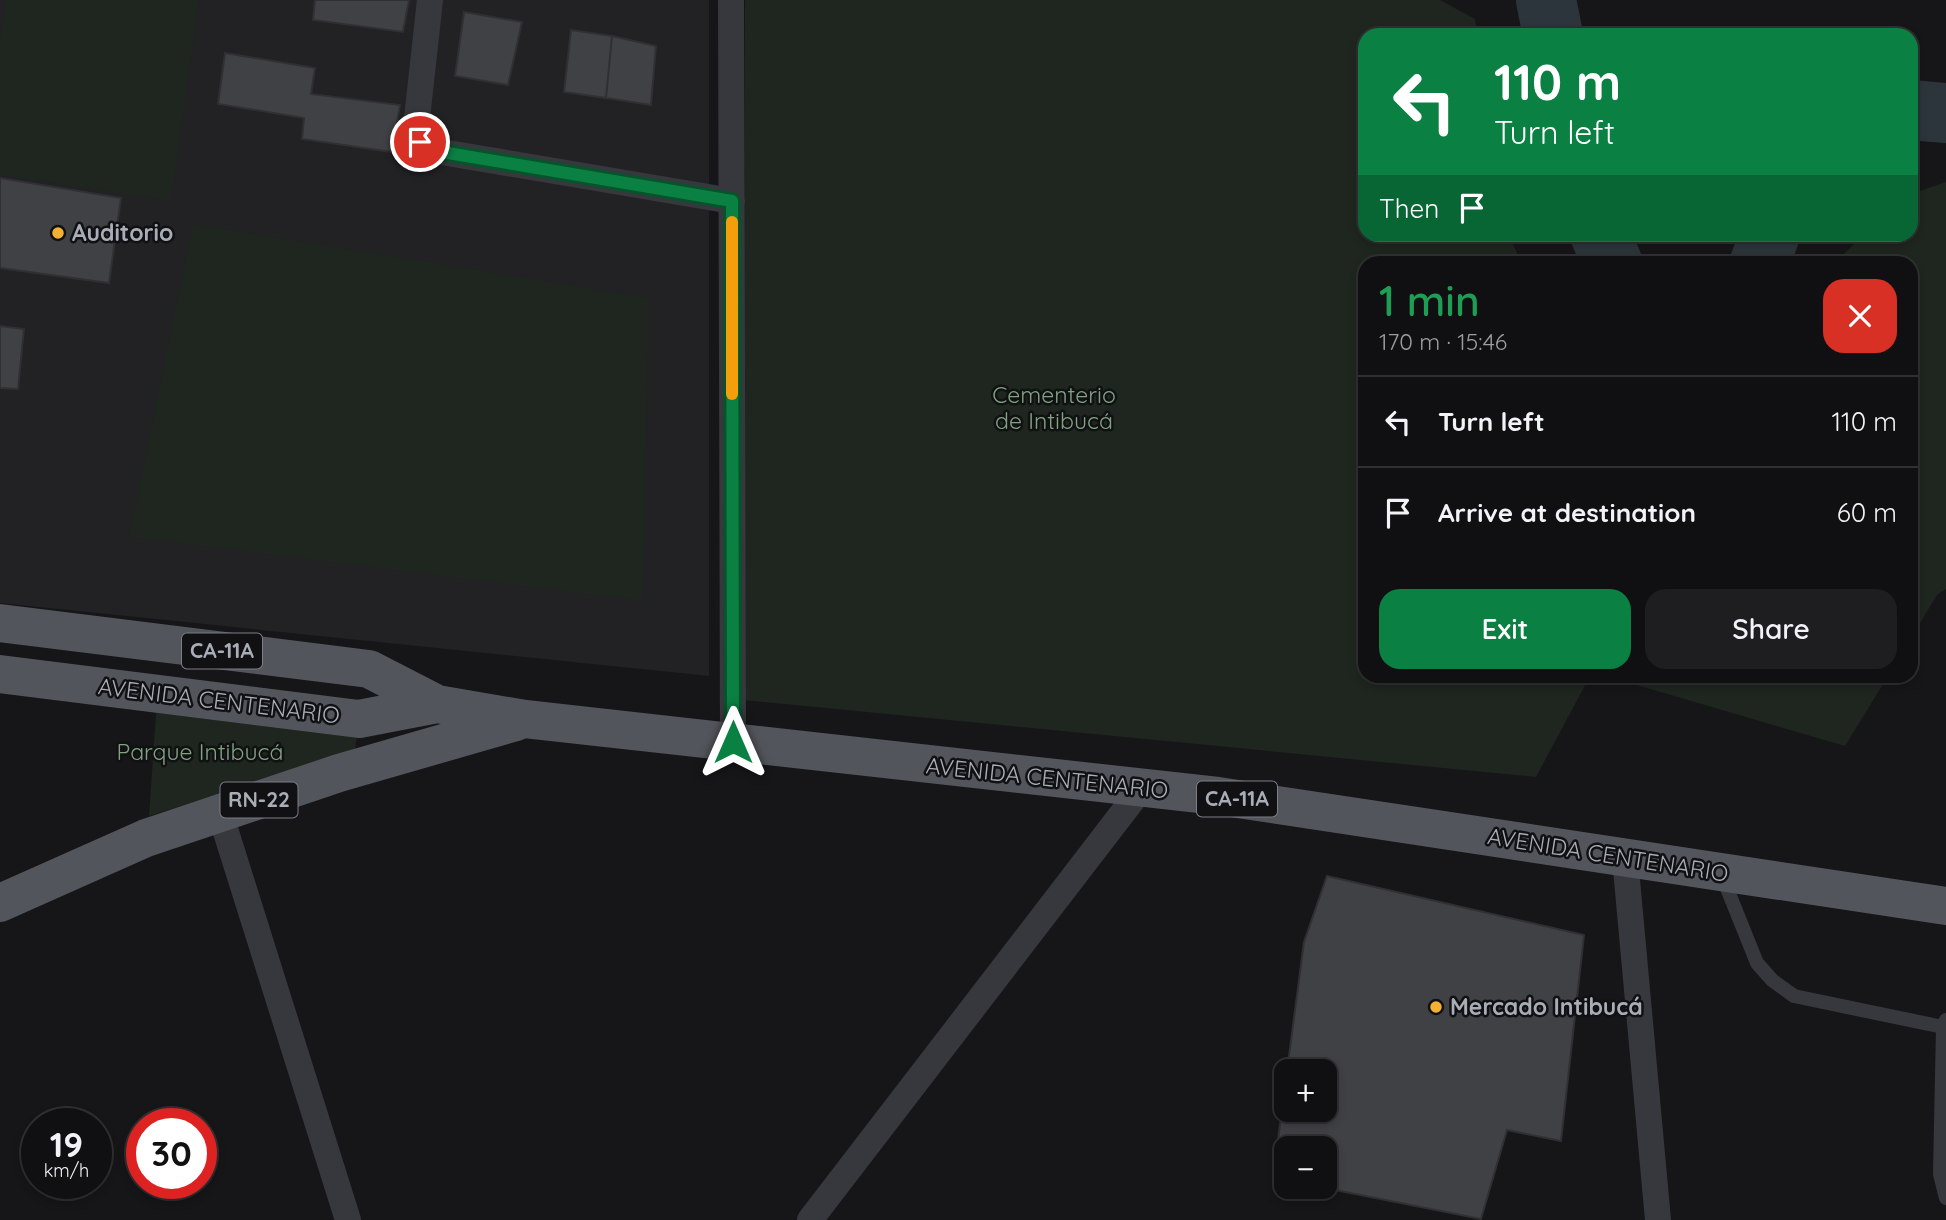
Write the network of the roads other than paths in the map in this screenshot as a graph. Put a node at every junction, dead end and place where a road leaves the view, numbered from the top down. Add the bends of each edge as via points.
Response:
1 (430, 0) edge
2 (731, 0) edge
3 (732, 201) junction
4 (0, 623) edge
5 (0, 674) edge
6 (437, 704) junction
7 (525, 719) junction
8 (733, 742) junction
9 (1141, 789) junction
10 (220, 813) junction
11 (1625, 858) junction
12 (1721, 872) junction
13 (0, 903) edge
14 (1946, 906) edge
15 (1945, 1024) edge
16 (1946, 1198) edge
17 (348, 1220) edge
18 (810, 1220) edge
19 (1658, 1220) edge

1 - 3 street via 416,127 420,142 430,150
2 - 3 street
3 - 8 street
4 - 6 main road, AVENIDA CENTENARIO / CA-11A via 369,669
5 - 6 main road, AVENIDA CENTENARIO / CA-11A via 359,719
6 - 7 main road, AVENIDA CENTENARIO / CA-11A
7 - 8 main road, AVENIDA CENTENARIO / CA-11A
7 - 10 main road, RN-22
8 - 9 main road, AVENIDA CENTENARIO / CA-11A
9 - 11 main road, AVENIDA CENTENARIO / CA-11A via 1217,796
9 - 18 street
10 - 13 main road, RN-22 via 146,838
10 - 17 street
11 - 12 main road, AVENIDA CENTENARIO / CA-11A
11 - 19 street
12 - 14 main road, AVENIDA CENTENARIO / CA-11A
12 - 15 lane via 1757,963 1794,996
15 - 16 lane via 1940,1174

